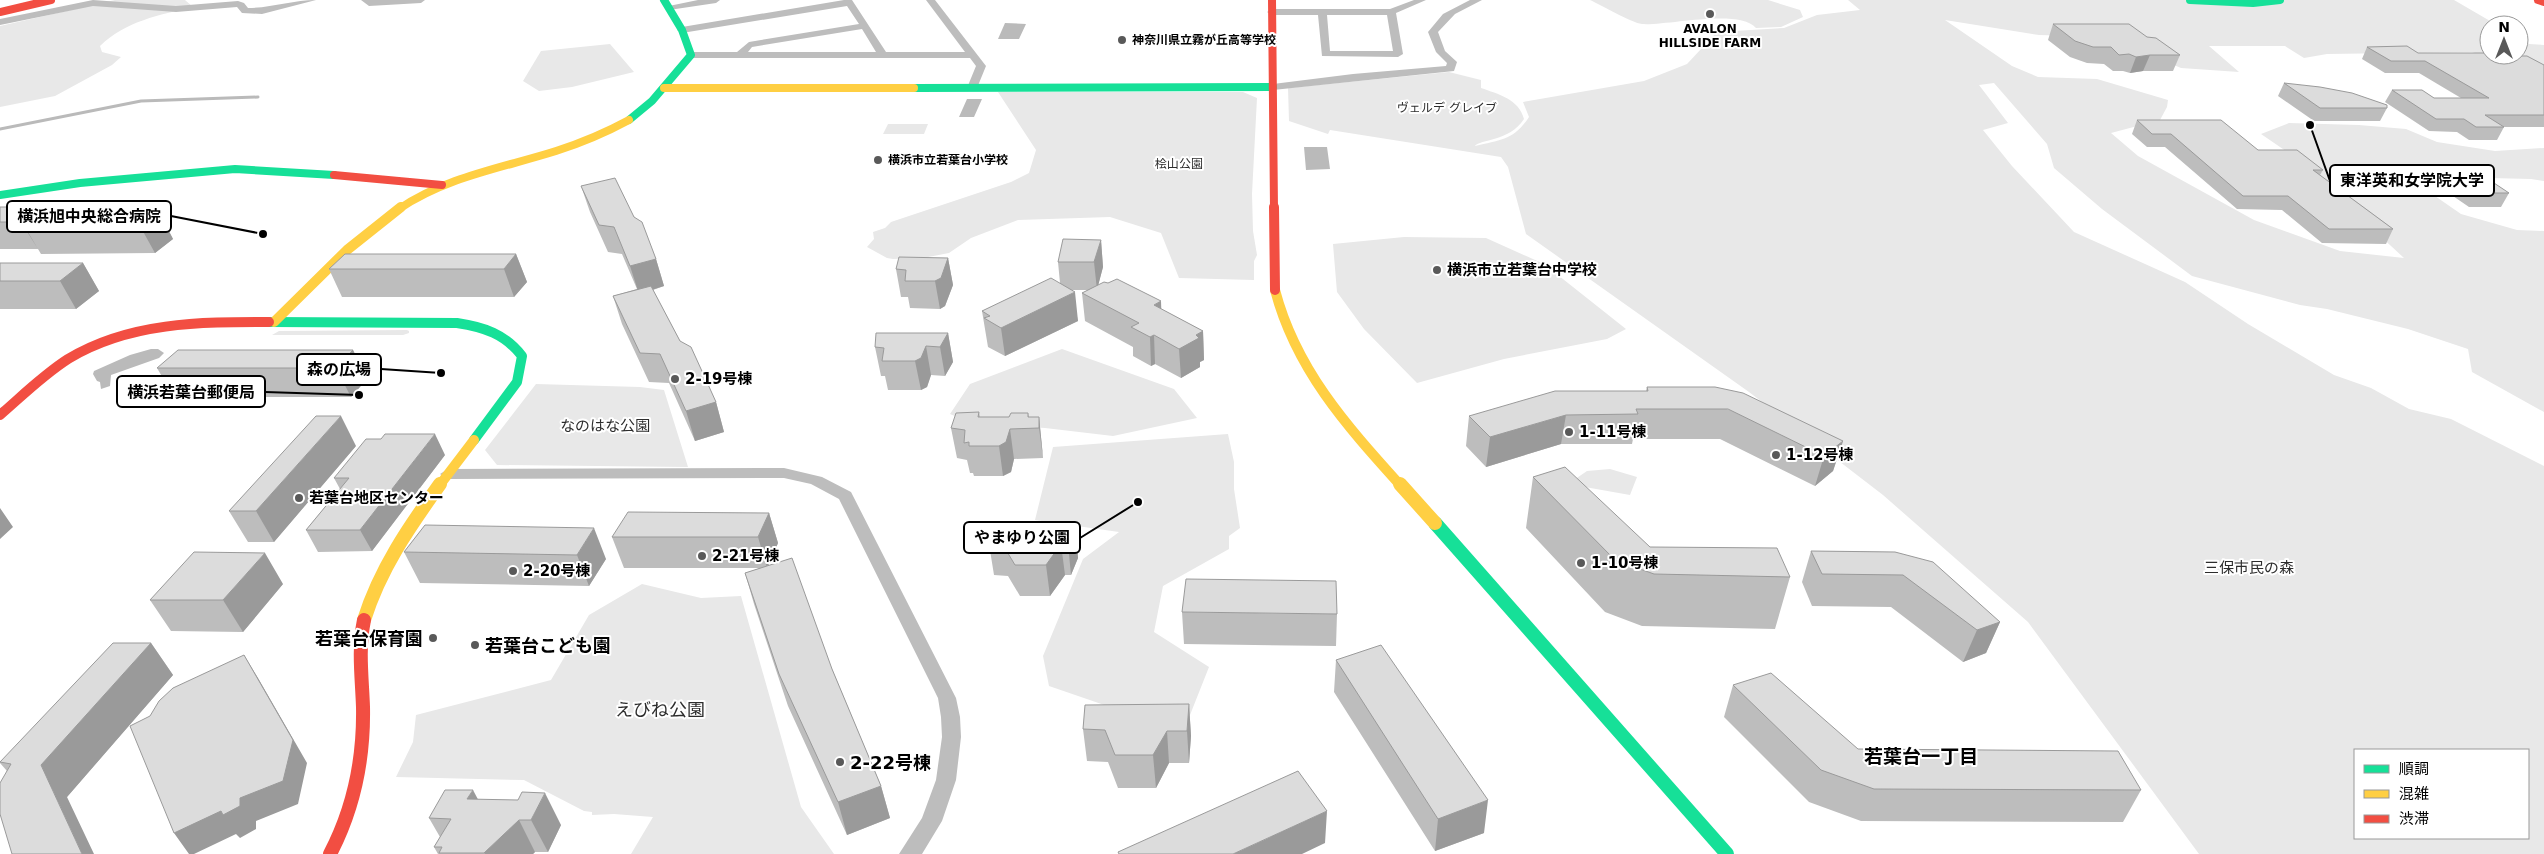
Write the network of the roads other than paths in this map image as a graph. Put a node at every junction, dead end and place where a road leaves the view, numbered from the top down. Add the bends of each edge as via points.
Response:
1 (31, 0) edge
2 (51, 0) edge
3 (312, 0) edge
4 (365, 0) edge
5 (421, 0) edge
6 (716, 0) edge
7 (930, 0) edge
8 (1272, 0) edge
9 (1345, 0) edge
10 (1422, 0) edge
11 (1478, 0) edge
12 (2190, 0) edge
13 (2280, 0) edge
14 (2538, 0) edge
15 (849, 2) edge
16 (2544, 2) edge
17 (74, 3) edge
18 (667, 3) edge
19 (0, 7) edge
20 (0, 12) edge
21 (1272, 12) junction
22 (1322, 12) junction
23 (1347, 12) junction
24 (1391, 12) junction
25 (0, 22) edge
26 (865, 26) junction
27 (682, 30) junction
28 (691, 55) junction
29 (740, 55) junction
30 (883, 55) junction
31 (971, 55) junction
32 (1273, 87) junction
33 (664, 88) junction
34 (972, 88) junction
35 (443, 185) junction
36 (0, 195) edge
37 (274, 322) junction
38 (0, 415) edge
39 (448, 474) junction
40 (330, 854) edge
41 (910, 854) edge
42 (1727, 854) edge

1 - 19 street
2 - 20 street
3 - 17 street via 255,11 245,10 238,4 176,9 100,2
4 - 5 street via 369,3
6 - 18 street
7 - 31 street
8 - 21 street
9 - 23 street
10 - 24 street
11 - 32 street via 1444,17 1433,32 1441,52 1452,62 1450,69
12 - 13 street via 2253,3
14 - 16 street
15 - 26 street
15 - 27 street
17 - 25 street
18 - 27 street
21 - 22 street
21 - 32 street
22 - 23 street
22 - 24 street via 1325,54 1398,54
23 - 24 street
26 - 29 street via 749,44
26 - 30 street
27 - 28 street
28 - 29 street
28 - 33 street
29 - 30 street
30 - 31 street
31 - 34 street via 981,66
32 - 34 street
32 - 42 street via 1275,291 1279,312 1295,352 1325,396 1376,457
33 - 34 street
33 - 35 street via 636,116 601,134
35 - 36 street via 280,170 212,169
35 - 37 street via 380,221
37 - 38 street via 159,325 97,344 60,365
37 - 39 street via 457,323 486,328 516,344 522,356 517,382
39 - 40 street via 381,572 366,614 360,637 363,716 359,773 352,805
39 - 41 street via 784,473 812,477 831,485 845,496 947,698 952,716 952,747 941,796 924,838

